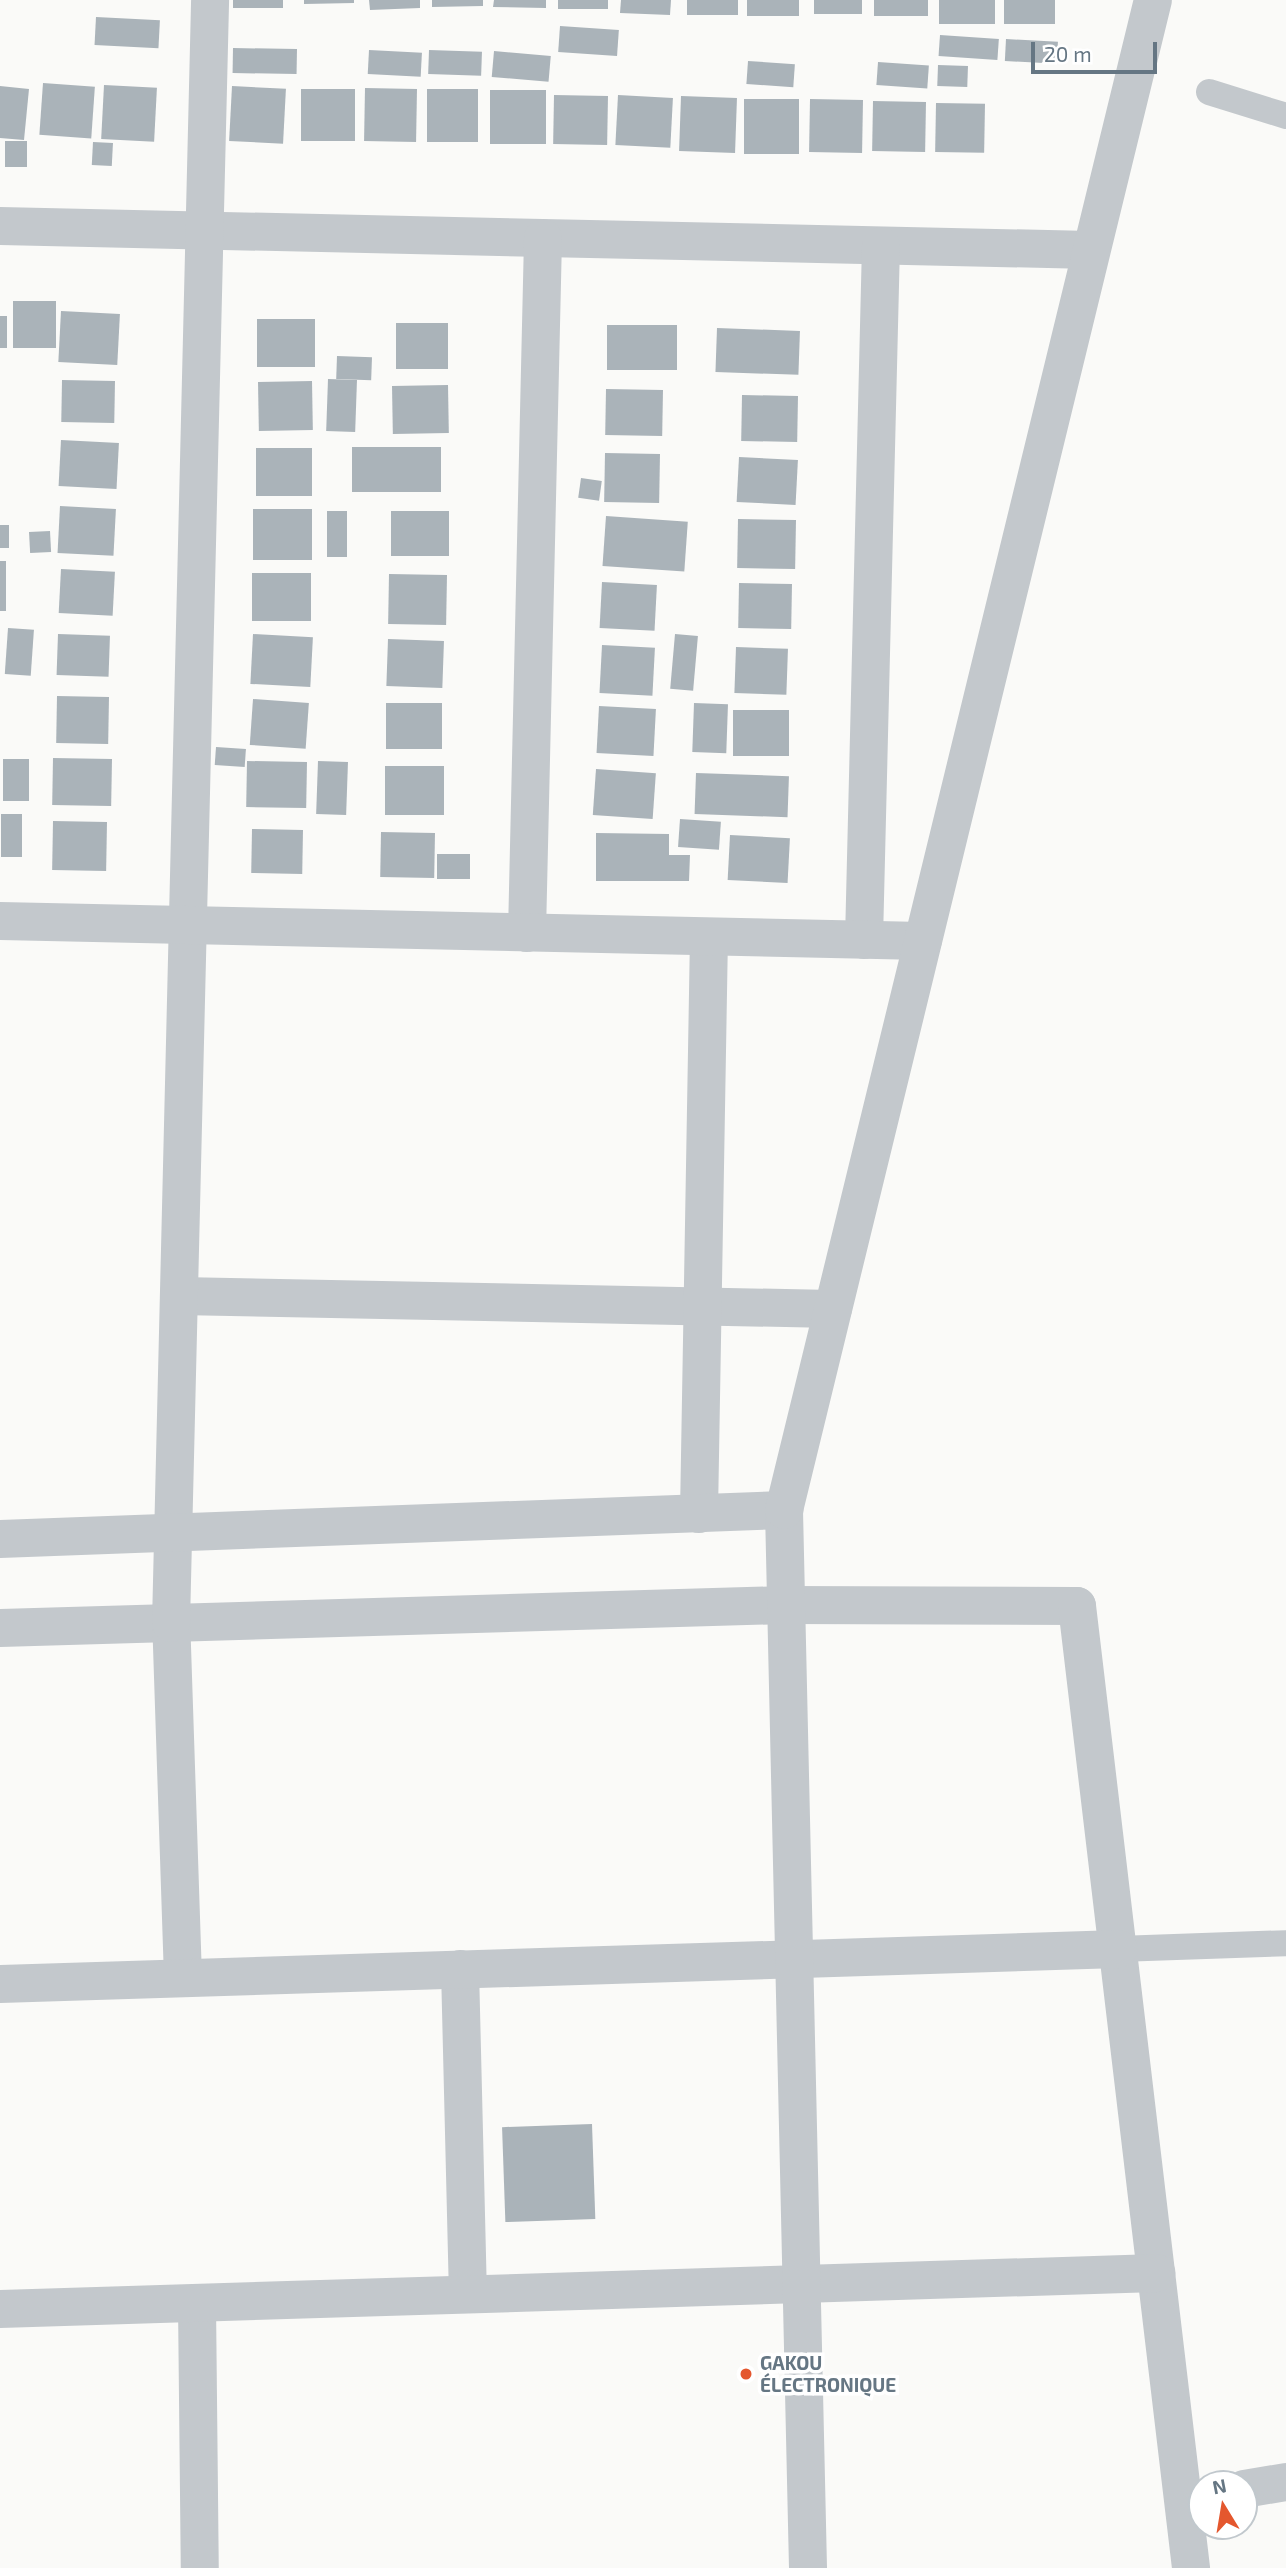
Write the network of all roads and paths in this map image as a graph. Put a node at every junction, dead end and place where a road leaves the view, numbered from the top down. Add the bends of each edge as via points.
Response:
1 (210, 0) edge
2 (1153, 0) edge
3 (1209, 93) dead end
4 (1286, 116) edge
5 (0, 226) edge
6 (204, 231) junction
7 (543, 238) junction
8 (881, 246) junction
9 (1091, 250) junction
10 (0, 921) edge
11 (187, 925) junction
12 (527, 933) junction
13 (709, 937) junction
14 (864, 940) junction
15 (923, 941) junction
16 (179, 1296) junction
17 (702, 1307) junction
18 (833, 1309) junction
19 (783, 1510) junction
20 (699, 1514) junction
21 (173, 1534) junction
22 (0, 1539) edge
23 (786, 1605) junction
24 (171, 1623) junction
25 (0, 1628) edge
26 (1286, 1943) edge
27 (1118, 1949) junction
28 (794, 1959) junction
29 (460, 1969) junction
30 (183, 1978) junction
31 (0, 1984) edge
32 (1156, 2273) junction
33 (802, 2284) junction
34 (468, 2294) junction
35 (197, 2303) junction
36 (0, 2309) edge
37 (1188, 2470) edge
38 (1286, 2482) edge
39 (1258, 2487) edge
40 (1192, 2540) edge
41 (200, 2568) edge
42 (808, 2568) edge
43 (1191, 2568) edge

1 - 6 street
2 - 9 street
3 - 4 lane
5 - 6 street
6 - 7 street
6 - 11 street
7 - 8 street
7 - 12 street
8 - 9 street
8 - 14 street
9 - 15 street
10 - 11 street
11 - 12 street
11 - 16 street
12 - 13 street
13 - 14 street
13 - 17 street
14 - 15 street
15 - 18 street
16 - 17 street
16 - 21 street
17 - 18 street
17 - 20 street
18 - 19 street
19 - 20 street
19 - 23 street
20 - 21 street
21 - 22 street
21 - 24 street
23 - 24 street
23 - 27 street via 1077,1606
23 - 28 street
24 - 25 street
24 - 30 street
26 - 27 lane
27 - 28 street
27 - 32 street
28 - 29 street
28 - 33 street
29 - 30 street
29 - 34 street
30 - 31 street
32 - 33 street
32 - 37 street
33 - 34 street
33 - 42 street
34 - 35 street
35 - 36 street
35 - 41 street
38 - 39 street
40 - 43 street

